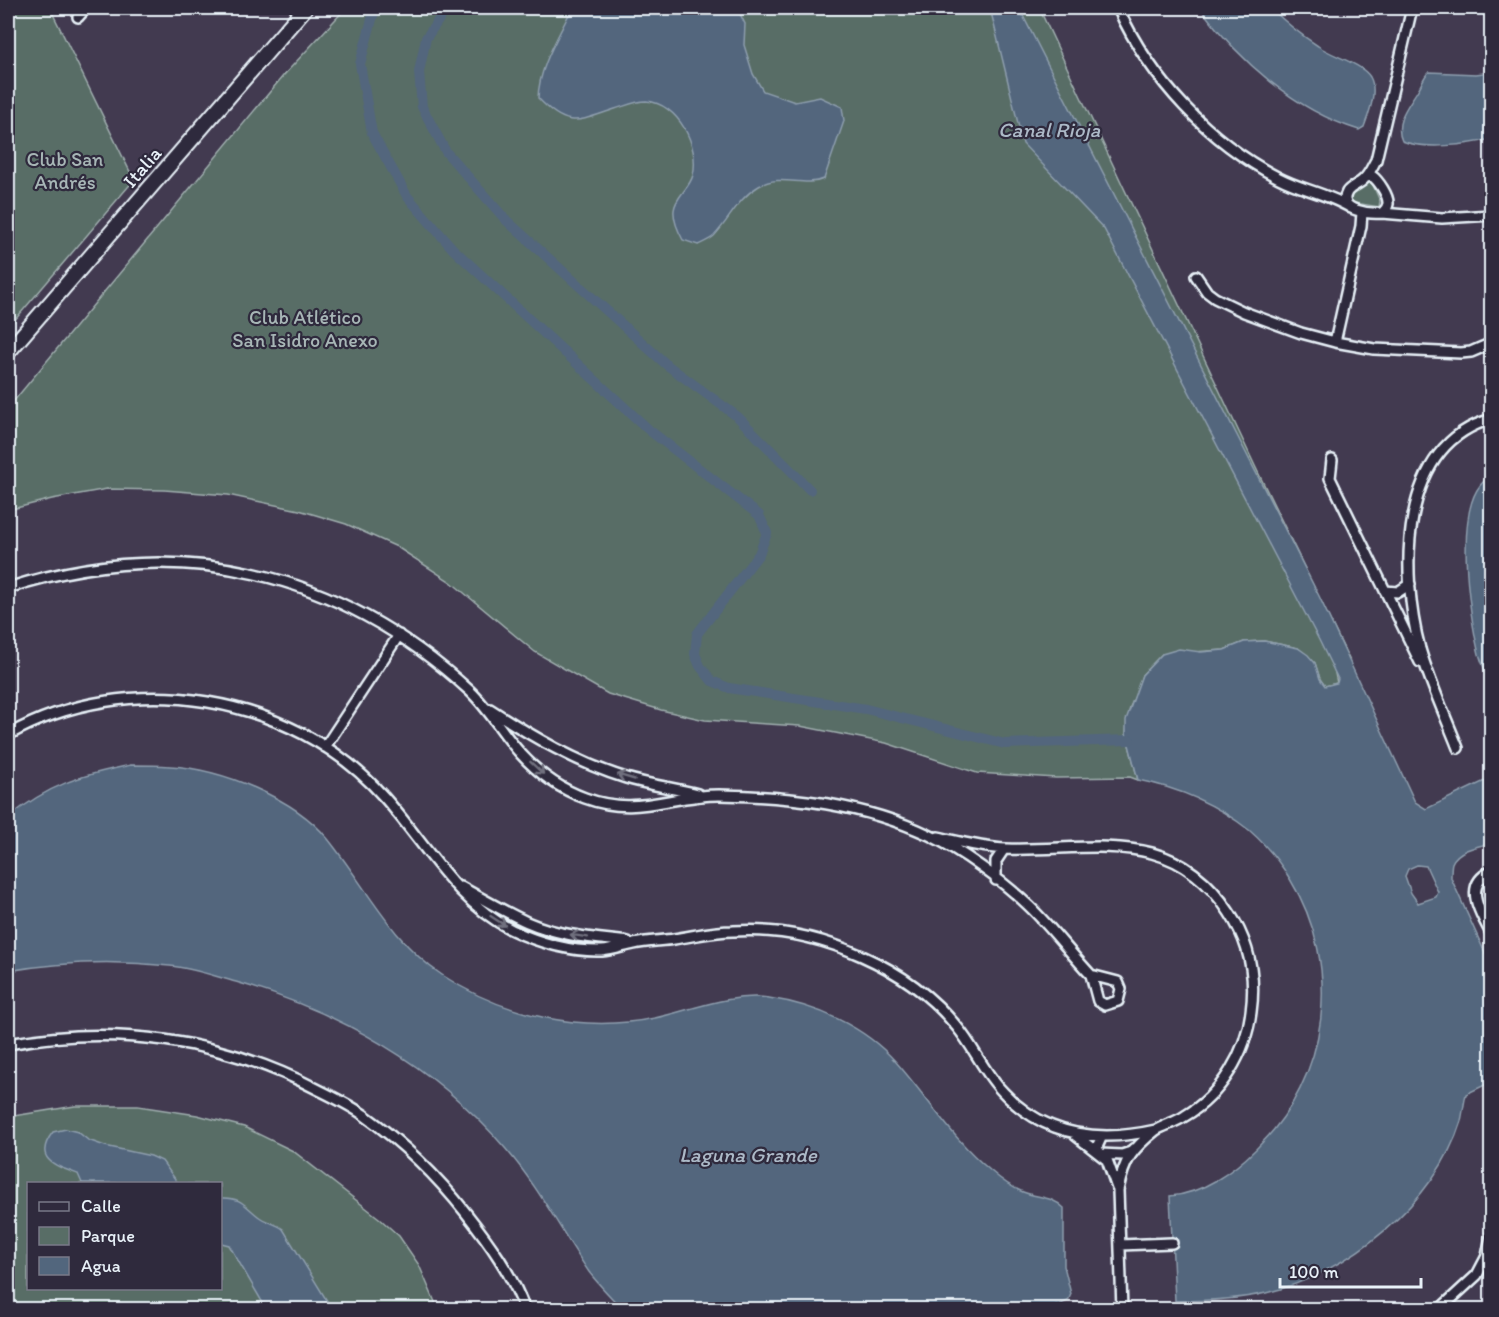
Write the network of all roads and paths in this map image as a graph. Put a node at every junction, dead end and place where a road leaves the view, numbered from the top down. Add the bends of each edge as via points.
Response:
1 (87, 8) edge
2 (305, 8) edge
3 (1118, 8) edge
4 (1412, 8) edge
5 (78, 17) dead end
6 (1376, 160) junction
7 (1366, 177) junction
8 (1378, 180) junction
9 (1348, 190) junction
10 (1327, 196) junction
11 (1388, 200) junction
12 (1351, 208) junction
13 (1362, 212) junction
14 (1382, 213) junction
15 (1404, 214) junction
16 (1491, 216) edge
17 (1196, 276) dead end
18 (1335, 342) junction
19 (1491, 343) edge
20 (8, 352) edge
21 (1491, 419) edge
22 (1332, 460) dead end
23 (1410, 584) junction
24 (8, 588) edge
25 (1385, 591) junction
26 (399, 635) junction
27 (1431, 683) junction
28 (486, 707) junction
29 (8, 735) edge
30 (531, 736) junction
31 (325, 747) junction
32 (1458, 748) dead end
33 (519, 752) junction
34 (656, 784) junction
35 (703, 795) junction
36 (654, 805) junction
37 (930, 836) junction
38 (1004, 849) junction
39 (1491, 871) edge
40 (996, 880) junction
41 (454, 883) junction
42 (1491, 935) edge
43 (637, 943) junction
44 (1091, 975) dead end
45 (8, 1044) edge
46 (1156, 1130) junction
47 (1073, 1133) junction
48 (1126, 1135) junction
49 (1102, 1136) junction
50 (1131, 1152) junction
51 (1100, 1154) junction
52 (1118, 1190) junction
53 (1491, 1231) edge
54 (1172, 1243) dead end
55 (1120, 1245) junction
56 (1489, 1255) edge
57 (525, 1306) edge
58 (1122, 1310) edge
59 (1439, 1310) edge

1 - 5 street
2 - 20 street, Italia
3 - 10 street via 1160,78 1211,132 1274,176
4 - 6 street
6 - 7 street
6 - 8 street
7 - 8 street
7 - 9 street
8 - 11 street
9 - 10 street
9 - 12 street via 1346,198
10 - 12 street
11 - 14 street
11 - 15 street
12 - 13 street
13 - 14 street
13 - 18 street
14 - 15 street
15 - 16 street via 1442,218
17 - 18 street via 1215,298 1268,321
18 - 19 street via 1398,351 1461,353
21 - 23 street via 1460,433 1437,456 1423,482 1410,538
22 - 25 street via 1330,478
23 - 25 street via 1398,592
23 - 27 street via 1414,622
24 - 26 street via 61,573 121,564 217,567 320,594
25 - 27 street
26 - 28 street via 443,667
26 - 31 street
27 - 32 street
28 - 30 street
28 - 33 street
29 - 31 street via 77,706 125,698 175,698 210,702 265,717
30 - 33 street via 522,740
34 -> 30 street via 601,770
31 - 41 street via 382,795
33 -> 36 street via 553,782 590,800 633,807
34 - 35 street
34 - 36 street via 661,795
35 - 36 street
35 - 37 street via 823,802
37 - 38 street
37 - 40 street
38 - 40 street via 996,861
38 - 46 street via 1112,846 1153,853 1187,868 1235,920 1252,977 1251,1012 1241,1052 1216,1090 1200,1105
39 - 42 street via 1480,879 1474,896
40 - 44 street via 1026,903
43 -> 41 street via 548,929
41 -> 43 street via 487,914 532,939 601,951
43 - 47 street via 735,930 772,932 837,945 864,956 893,972 939,1007 1014,1103 1036,1118
45 - 57 street via 85,1035 144,1037 233,1055 309,1085 362,1114 430,1171 484,1236
46 - 48 street
46 - 50 street
47 - 49 street
47 - 51 street
48 - 49 street
48 - 50 street via 1134,1143
49 - 51 street via 1097,1146
50 - 51 street
50 - 52 street
51 - 52 street via 1112,1170
52 - 55 street
53 - 56 street
54 - 55 street
55 - 58 street
56 - 59 street via 1477,1275

